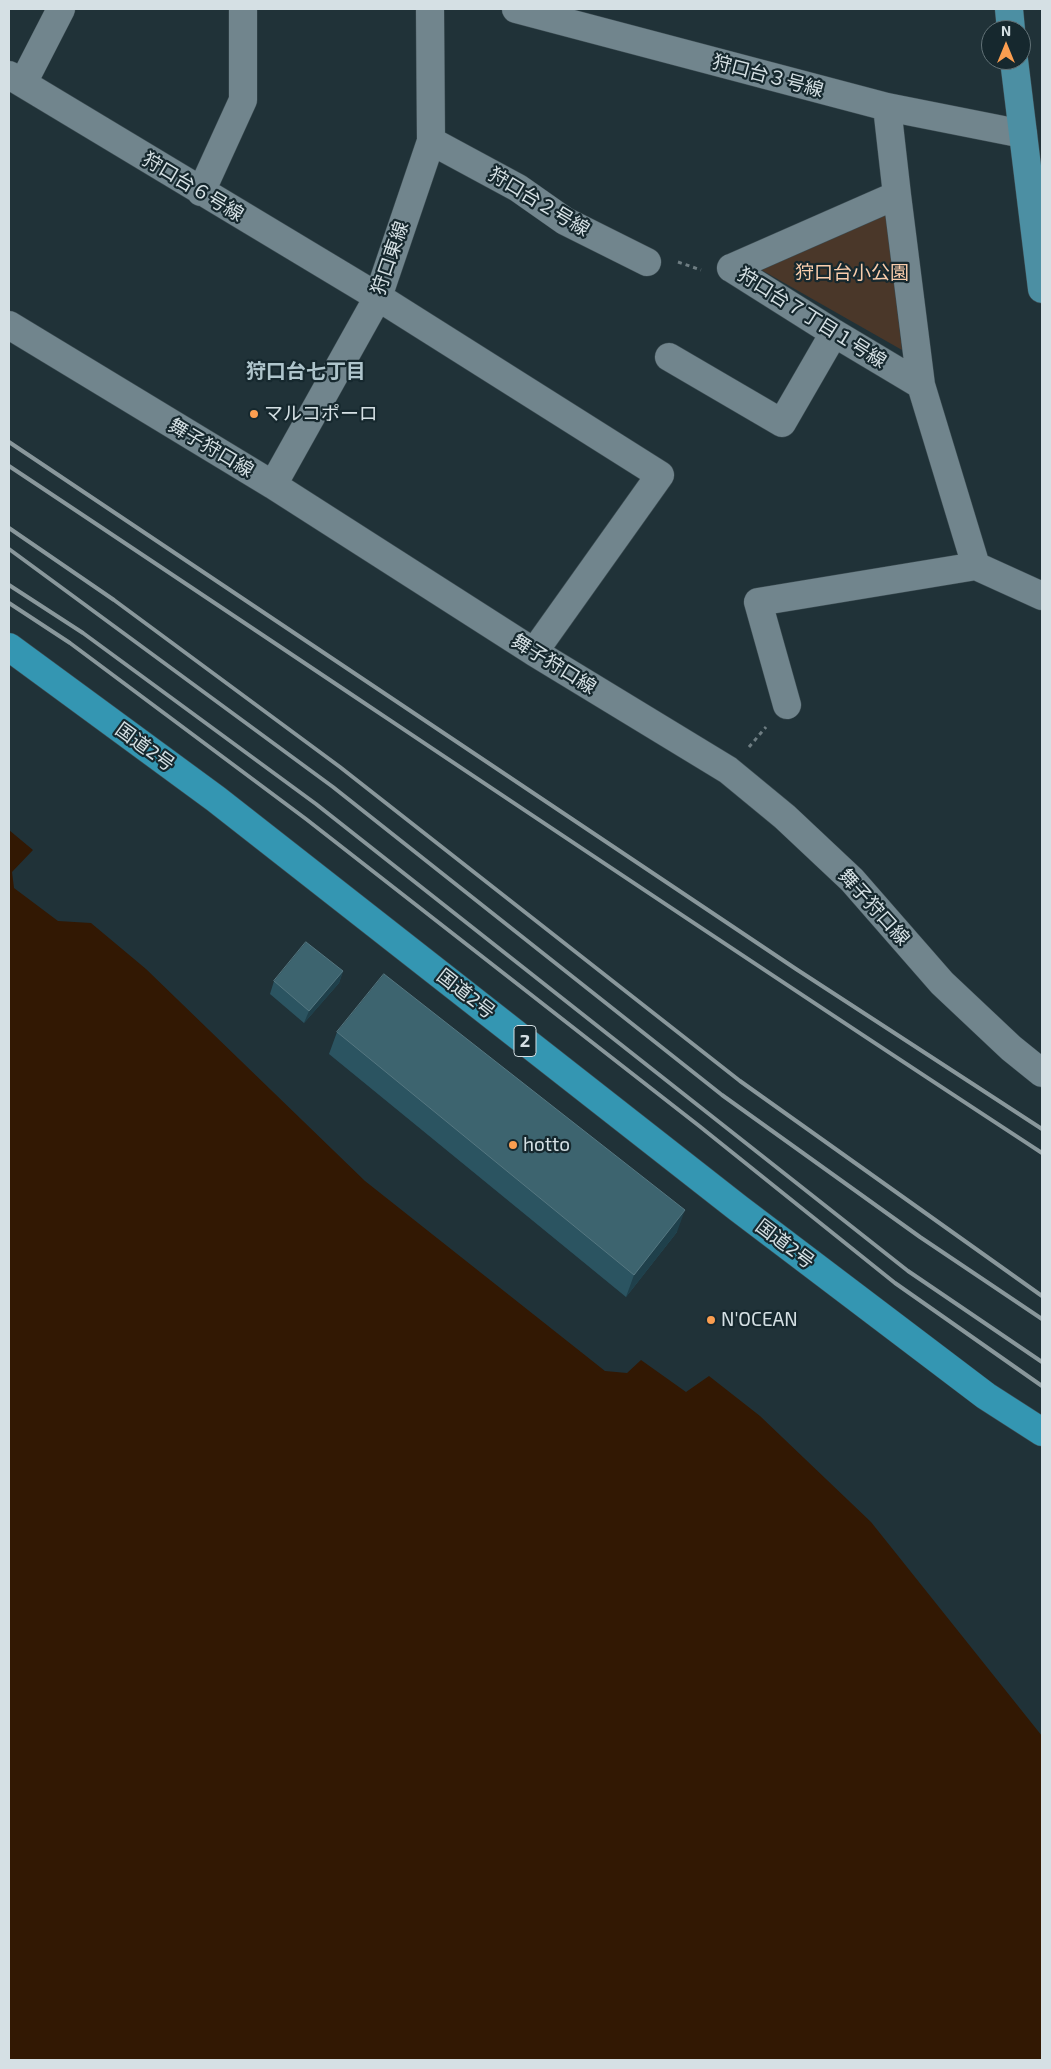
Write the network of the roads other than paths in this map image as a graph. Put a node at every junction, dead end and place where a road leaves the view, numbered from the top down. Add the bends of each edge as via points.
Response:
1 (61, 9) edge
2 (243, 9) edge
3 (430, 9) edge
4 (516, 9) edge
5 (1015, 70) edge
6 (16, 79) edge
7 (887, 107) junction
8 (1023, 134) junction
9 (431, 141) junction
10 (201, 192) junction
11 (897, 195) junction
12 (647, 262) road end
13 (1042, 290) edge
14 (378, 297) junction
15 (9, 326) edge
16 (834, 333) junction
17 (669, 357) dead end
18 (921, 385) junction
19 (273, 485) junction
20 (976, 566) junction
21 (1042, 596) edge
22 (9, 647) edge
23 (534, 652) junction
24 (787, 705) road end
25 (1042, 1073) edge
26 (1042, 1432) edge

1 - 6 street
2 - 10 street via 243,100
3 - 9 street, 狩口東線
4 - 7 street, 狩口台３号線
5 - 8 main road
6 - 10 street, 狩口台６号線
7 - 8 street, 狩口台３号線
7 - 11 street, 狩口台７丁目１号線
8 - 13 main road
9 - 12 street, 狩口台２号線 via 518,188 566,221
9 - 14 street, 狩口東線
10 - 14 street, 狩口台６号線
11 - 16 street, 狩口台７丁目１号線 via 731,268
11 - 18 street, 狩口台７丁目１号線
14 - 19 street, 狩口東線
14 - 23 street, 狩口台６号線 via 660,475
15 - 19 street, 舞子狩口線
16 - 17 street via 782,423
16 - 18 street, 狩口台７丁目１号線
18 - 20 street, 狩口台７丁目１号線
19 - 23 street, 舞子狩口線
20 - 21 street
20 - 24 street via 758,602
22 - 26 highway, 国道2号 / 2 via 216,799 738,1208 986,1396
23 - 25 street, 舞子狩口線 via 728,770 785,817 852,880 942,983

